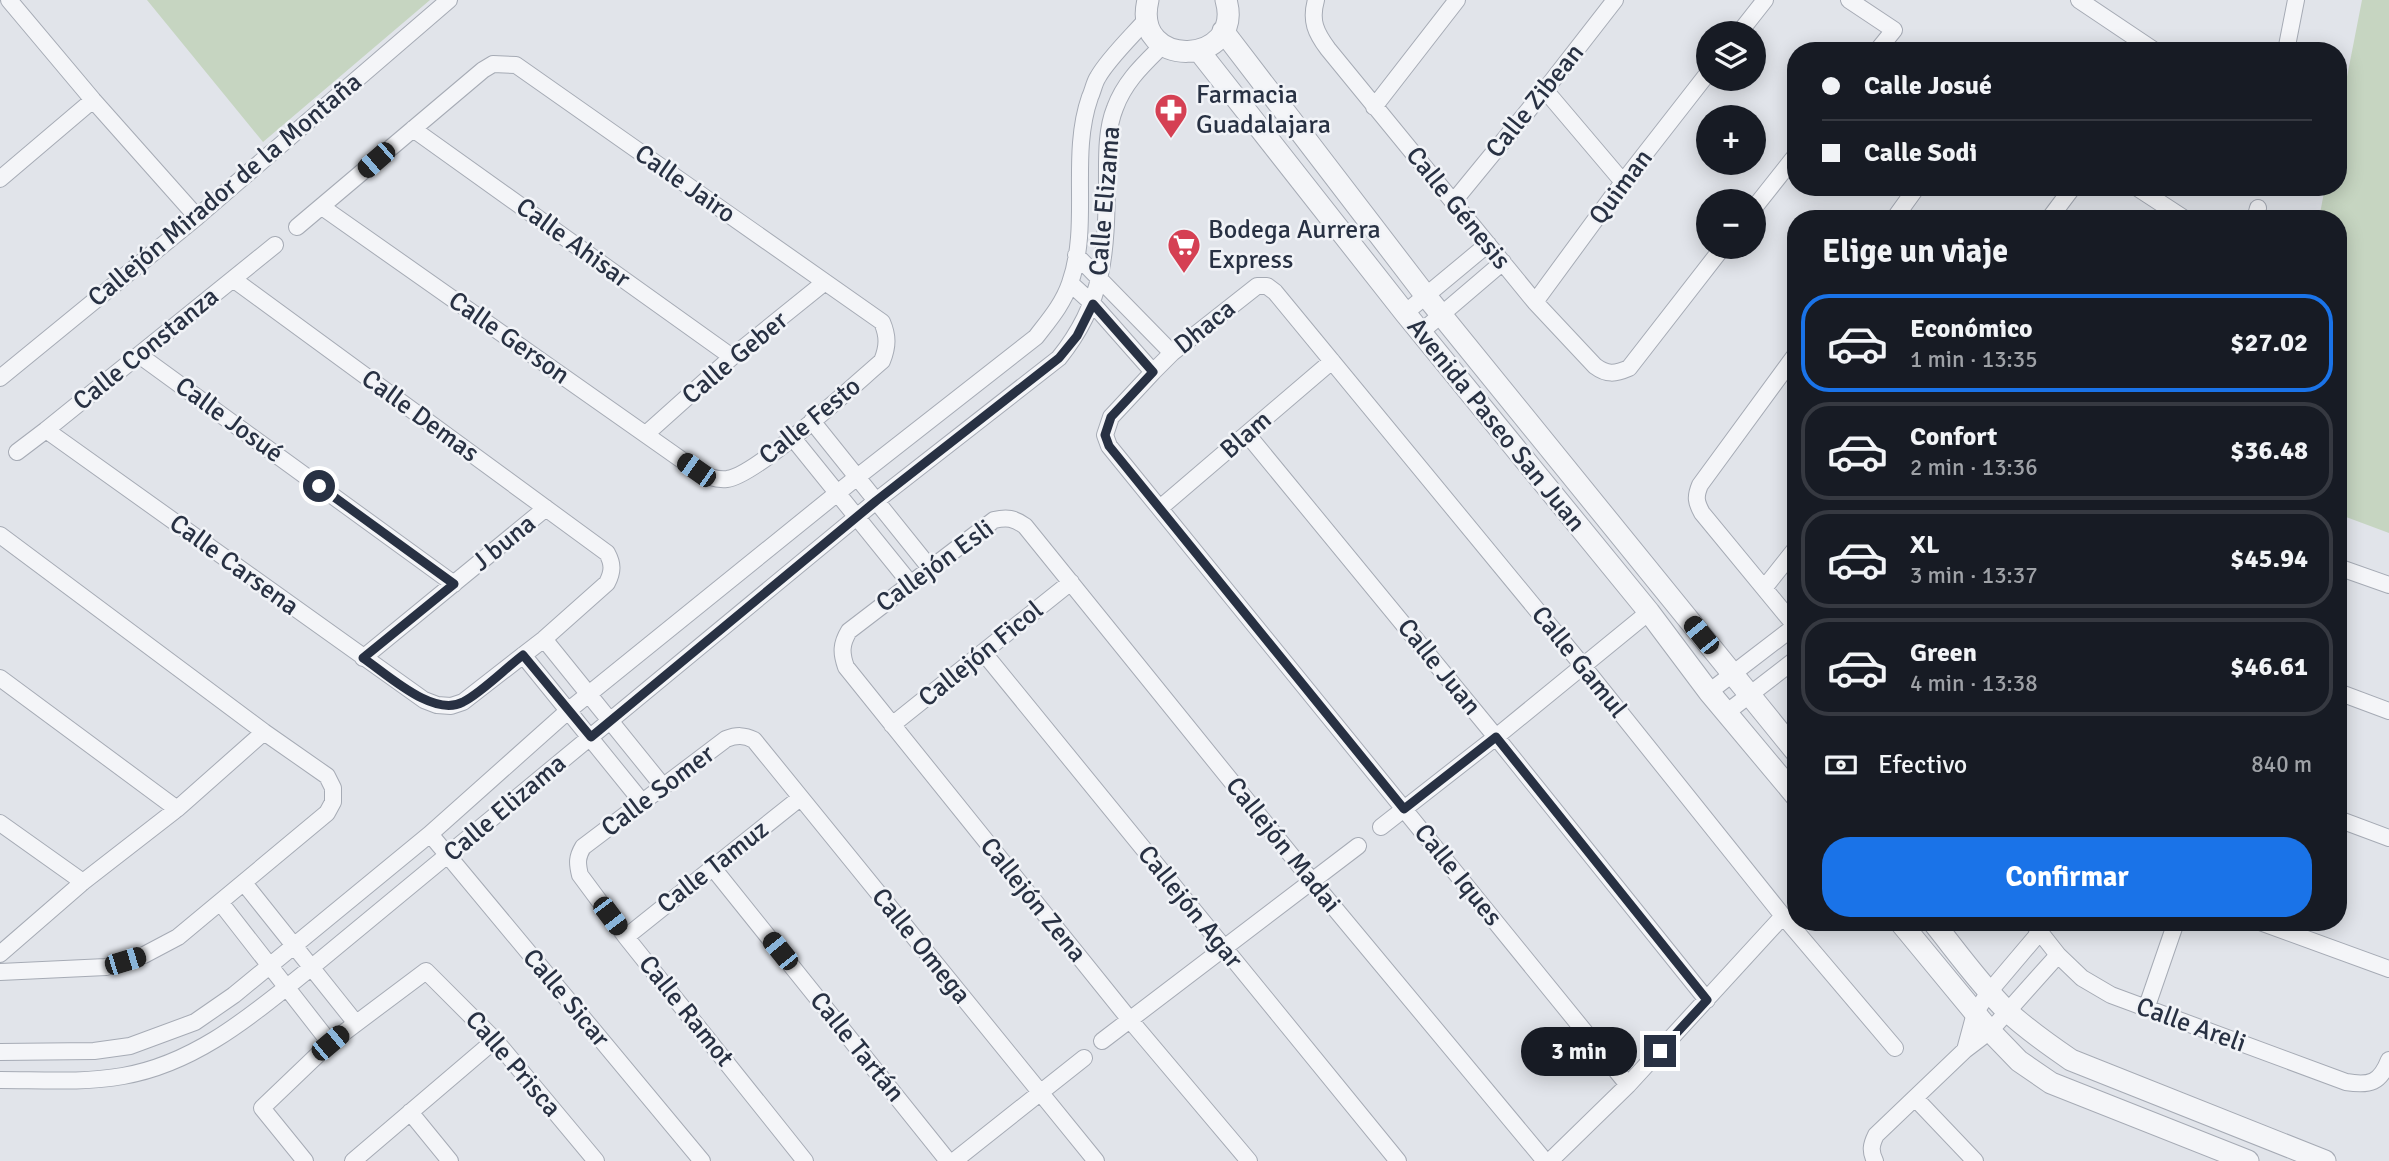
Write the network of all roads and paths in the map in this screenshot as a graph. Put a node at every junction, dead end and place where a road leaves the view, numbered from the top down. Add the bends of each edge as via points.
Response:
1 (9, 0) edge
2 (449, 0) edge
3 (1226, 0) edge
4 (1316, 0) edge
5 (1457, 0) edge
6 (1615, 0) edge
7 (1765, 0) edge
8 (1849, 0) edge
9 (2078, 0) edge
10 (2294, 1) edge
11 (1147, 10) edge
12 (1748, 21) edge
13 (1223, 31) junction
14 (1884, 42) edge
15 (2141, 42) edge
16 (2287, 42) edge
17 (1163, 45) junction
18 (1199, 51) junction
19 (1696, 88) edge
20 (1545, 90) junction
21 (93, 100) junction
22 (1374, 107) junction
23 (413, 129) junction
24 (1787, 166) edge
25 (0, 179) edge
26 (1623, 182) junction
27 (1766, 193) edge
28 (2150, 196) edge
29 (1454, 201) junction
30 (322, 207) junction
31 (2171, 210) edge
32 (197, 216) junction
33 (297, 227) dead end
34 (1488, 244) junction
35 (275, 246) dead end
36 (1076, 255) junction
37 (1714, 259) edge
38 (1503, 262) junction
39 (1100, 278) junction
40 (233, 279) junction
41 (825, 282) junction
42 (1070, 283) junction
43 (1257, 286) joint
44 (1426, 296) junction
45 (1535, 302) junction
46 (1093, 304) junction
47 (1405, 313) junction
48 (1442, 316) junction
49 (882, 322) joint
50 (1421, 332) junction
51 (1172, 353) junction
52 (139, 355) junction
53 (732, 357) junction
54 (1332, 361) junction
55 (1787, 366) edge
56 (1153, 372) junction
57 (0, 379) edge
58 (812, 421) junction
59 (46, 430) junction
60 (1247, 433) junction
61 (646, 434) junction
62 (1105, 435) joint
63 (792, 437) junction
64 (17, 452) dead end
65 (696, 470) joint
66 (856, 478) junction
67 (838, 493) junction
68 (876, 501) junction
69 (546, 508) junction
70 (1160, 508) junction
71 (857, 517) junction
72 (1025, 526) joint
73 (0, 535) edge
74 (1787, 559) edge
75 (930, 568) junction
76 (2347, 570) edge
77 (1071, 582) junction
78 (910, 583) junction
79 (454, 584) junction
80 (2389, 585) edge
81 (1765, 587) junction
82 (1649, 612) junction
83 (1787, 616) edge
84 (849, 631) joint
85 (1787, 632) edge
86 (544, 639) junction
87 (983, 652) junction
88 (523, 655) junction
89 (363, 658) junction
90 (1583, 666) junction
91 (1787, 666) edge
92 (1732, 675) junction
93 (0, 678) edge
94 (1709, 692) junction
95 (588, 695) junction
96 (2347, 695) edge
97 (1750, 696) junction
98 (569, 710) junction
99 (2389, 711) edge
100 (1726, 713) junction
101 (609, 722) junction
102 (892, 725) junction
103 (264, 732) junction
104 (744, 735) joint
105 (591, 737) junction
106 (1496, 737) junction
107 (1787, 741) edge
108 (662, 785) junction
109 (1787, 785) edge
110 (800, 798) junction
111 (642, 802) junction
112 (177, 809) junction
113 (1404, 809) junction
114 (0, 823) edge
115 (2347, 823) edge
116 (1381, 827) dead end
117 (430, 834) junction
118 (2389, 838) edge
119 (1358, 846) dead end
120 (448, 855) junction
121 (578, 856) joint
122 (713, 868) junction
123 (1312, 881) junction
124 (83, 882) junction
125 (244, 883) junction
126 (220, 902) junction
127 (1783, 916) junction
128 (1787, 921) edge
129 (1796, 931) edge
130 (1907, 931) edge
131 (1940, 931) edge
132 (2033, 931) edge
133 (2038, 931) edge
134 (2173, 931) edge
135 (2285, 931) edge
136 (626, 937) junction
137 (294, 945) junction
138 (1223, 948) junction
139 (0, 954) edge
140 (2058, 955) junction
141 (270, 965) junction
142 (312, 968) junction
143 (2389, 969) edge
144 (0, 972) edge
145 (287, 987) junction
146 (1989, 992) junction
147 (1707, 1000) junction
148 (2146, 1010) junction
149 (2008, 1012) junction
150 (1975, 1013) junction
151 (1130, 1020) junction
152 (355, 1022) junction
153 (1990, 1031) junction
154 (495, 1040) junction
155 (1102, 1041) dead end
156 (330, 1043) junction
157 (1895, 1048) dead end
158 (1965, 1050) junction
159 (0, 1052) edge
160 (1084, 1058) dead end
161 (2389, 1060) edge
162 (0, 1080) edge
163 (1628, 1085) junction
164 (1040, 1092) junction
165 (1915, 1098) junction
166 (410, 1112) junction
167 (1873, 1157) edge
168 (305, 1161) edge
169 (353, 1161) edge
170 (450, 1161) edge
171 (596, 1161) edge
172 (702, 1161) edge
173 (805, 1161) edge
174 (948, 1161) edge
175 (954, 1161) edge
176 (1096, 1161) edge
177 (1249, 1161) edge
178 (1398, 1161) edge
179 (1548, 1161) edge
180 (1975, 1161) edge
181 (2248, 1161) edge
182 (2325, 1161) edge

1 - 21 street
2 - 32 street, Callejón Mirador de la Montaña
3 - 13 street
4 - 22 street, Calle Génesis via 1313,24 1318,36
5 - 22 street
6 - 20 street, Calle Zibean
7 - 12 street
8 - 14 street via 1894,30
9 - 15 street
10 - 16 street
11 - 17 street
11 - 36 street, Calle Elizama via 1098,77 1083,117
13 - 18 street
13 - 44 street, Avenida Paseo San Juan
17 - 18 street via 1181,52
17 - 39 street, Calle Elizama via 1130,78 1114,110 1107,151
18 - 47 street, Avenida Paseo San Juan
19 - 26 street, Quiman
20 - 26 street
20 - 29 street, Calle Zibean
21 - 25 street
21 - 32 street
22 - 29 street, Calle Génesis
23 - 30 street
23 - 41 street, Calle Jairo via 483,70 493,64 516,65
23 - 53 street, Calle Ahisar
24 - 27 street
26 - 45 street, Quiman
28 - 31 street
29 - 34 street, Calle Génesis
30 - 33 street
30 - 61 street, Calle Gerson
32 - 57 street, Callejón Mirador de la Montaña
34 - 38 street, Calle Génesis
34 - 44 street
35 - 40 street, Calle Constanza
36 - 39 street
36 - 42 street, Calle Elizama
37 - 45 street, Calle Génesis via 1629,368 1616,373 1595,366
38 - 45 street, Calle Génesis
38 - 48 street
39 - 46 street, Calle Elizama
39 - 51 street
40 - 52 street, Calle Constanza
40 - 69 street, Calle Demas
41 - 49 street, Calle Jairo
41 - 53 street, Calle Geber
42 - 46 street
42 - 66 street, Calle Elizama via 1056,312 1036,337
43 - 51 street, Dhaca
43 - 54 street, Calle Gamul via 1275,292
44 - 47 street
44 - 48 street, Avenida Paseo San Juan
46 - 56 street
46 - 68 street, Calle Elizama via 1077,336 1059,358
47 - 50 street, Avenida Paseo San Juan
48 - 50 street
48 - 92 street, Avenida Paseo San Juan
49 - 58 street, Calle Festo via 887,335 882,361
50 - 82 street, Avenida Paseo San Juan
51 - 56 street, Dhaca
52 - 59 street, Calle Constanza
52 - 79 street, Calle Josué
53 - 61 street, Calle Geber
54 - 60 street, Blam
54 - 90 street, Calle Gamul
55 - 81 street via 1696,494 1702,513
56 - 62 street, Dhaca via 1111,417
58 - 63 street, Calle Festo
58 - 66 street
59 - 64 street, Calle Constanza
59 - 89 street, Calle Carsena
60 - 70 street, Blam
60 - 106 street, Calle Juan
61 - 65 street, Calle Gerson
62 - 70 street, Calle Iques
63 - 65 street, Calle Festo via 747,472 729,479 713,479
63 - 67 street
66 - 67 street, Calle Elizama
66 - 68 street
67 - 71 street
67 - 95 street, Calle Elizama
68 - 71 street, Calle Elizama
68 - 75 street
69 - 79 street, J buna
69 - 86 street, Calle Demas via 607,552 612,563 607,583
70 - 113 street, Calle Iques
71 - 78 street
71 - 101 street, Calle Elizama
72 - 75 street, Callejón Esli via 1005,517 994,520
72 - 77 street, Callejón Madai
73 - 103 street
74 - 81 street
75 - 78 street, Callejón Esli
76 - 80 street
77 - 87 street, Callejón Ficol
77 - 123 street, Callejón Madai
78 - 84 street, Callejón Esli
79 - 89 street, J buna
81 - 83 street
82 - 90 street
82 - 94 street, Avenida Paseo San Juan
84 - 102 street, Callejón Zena via 843,642 846,667
85 - 92 street
86 - 88 street
86 - 95 street
87 - 102 street, Callejón Ficol
87 - 138 street, Callejón Agar
88 - 89 street, Calle Carsena via 463,702 451,706 424,700
88 - 98 street
90 - 106 street
90 - 127 street, Calle Gamul
91 - 97 street
92 - 94 street
92 - 97 street, Avenida Paseo San Juan
93 - 112 street
94 - 100 street, Avenida Paseo San Juan
95 - 98 street, Calle Elizama
95 - 101 street
96 - 99 street
97 - 100 street
97 - 107 street, Avenida Paseo San Juan
98 - 105 street
98 - 117 street, Calle Elizama
100 - 109 street, Avenida Paseo San Juan
101 - 105 street, Calle Elizama
101 - 108 street
102 - 151 street, Callejón Zena
103 - 112 street
103 - 125 street via 327,776 333,802 327,813
104 - 108 street, Calle Somer via 726,739
104 - 110 street, Calle Omega via 754,740
105 - 111 street
105 - 120 street, Calle Elizama
106 - 113 street
106 - 147 street, Calle Juan
108 - 111 street, Calle Somer
110 - 122 street, Calle Tamuz
110 - 164 street, Calle Omega
111 - 121 street, Calle Somer via 583,847
112 - 124 street
113 - 116 street
113 - 163 street, Calle Iques
114 - 124 street
115 - 118 street
117 - 120 street, Calle Sicar
117 - 137 street, Calle Elizama
119 - 123 street
120 - 142 street, Calle Elizama
120 - 172 street, Calle Sicar
121 - 136 street, Calle Ramot via 580,875
122 - 136 street, Calle Tamuz
122 - 174 street, Calle Tartán
123 - 138 street
123 - 179 street, Callejón Madai
124 - 139 street
125 - 126 street
125 - 137 street
126 - 141 street
126 - 144 street via 177,937 144,955 106,967
127 - 128 street, Calle Gamul
127 - 147 street
129 - 157 street, Calle Gamul
130 - 150 street
131 - 146 street
132 - 146 street
133 - 140 street, Calle Areli
134 - 148 street
135 - 143 street
136 - 173 street, Calle Ramot
137 - 141 street, Calle Elizama
137 - 142 street
138 - 151 street
138 - 178 street, Callejón Agar
140 - 148 street, Calle Areli via 2082,978
140 - 149 street
141 - 145 street
141 - 159 street, Calle Elizama via 195,1022 130,1046 94,1052
142 - 145 street, Calle Elizama
142 - 152 street
145 - 156 street
145 - 162 street, Calle Elizama via 229,1032 156,1068 88,1080
146 - 149 street
146 - 150 street
147 - 163 street
148 - 161 street, Calle Areli via 2346,1082 2362,1085 2375,1081
149 - 153 street
149 - 182 street via 2071,1060
150 - 153 street
150 - 158 street
151 - 155 street
151 - 177 street, Callejón Zena
152 - 154 street, Calle Prisca via 426,971
152 - 156 street
153 - 158 street
153 - 181 street via 2051,1083
154 - 166 street
154 - 171 street, Calle Prisca
156 - 168 street via 262,1108
158 - 165 street
160 - 164 street
163 - 179 street
164 - 175 street
164 - 176 street, Calle Omega
165 - 167 street via 1871,1143
165 - 180 street
166 - 169 street
166 - 170 street

